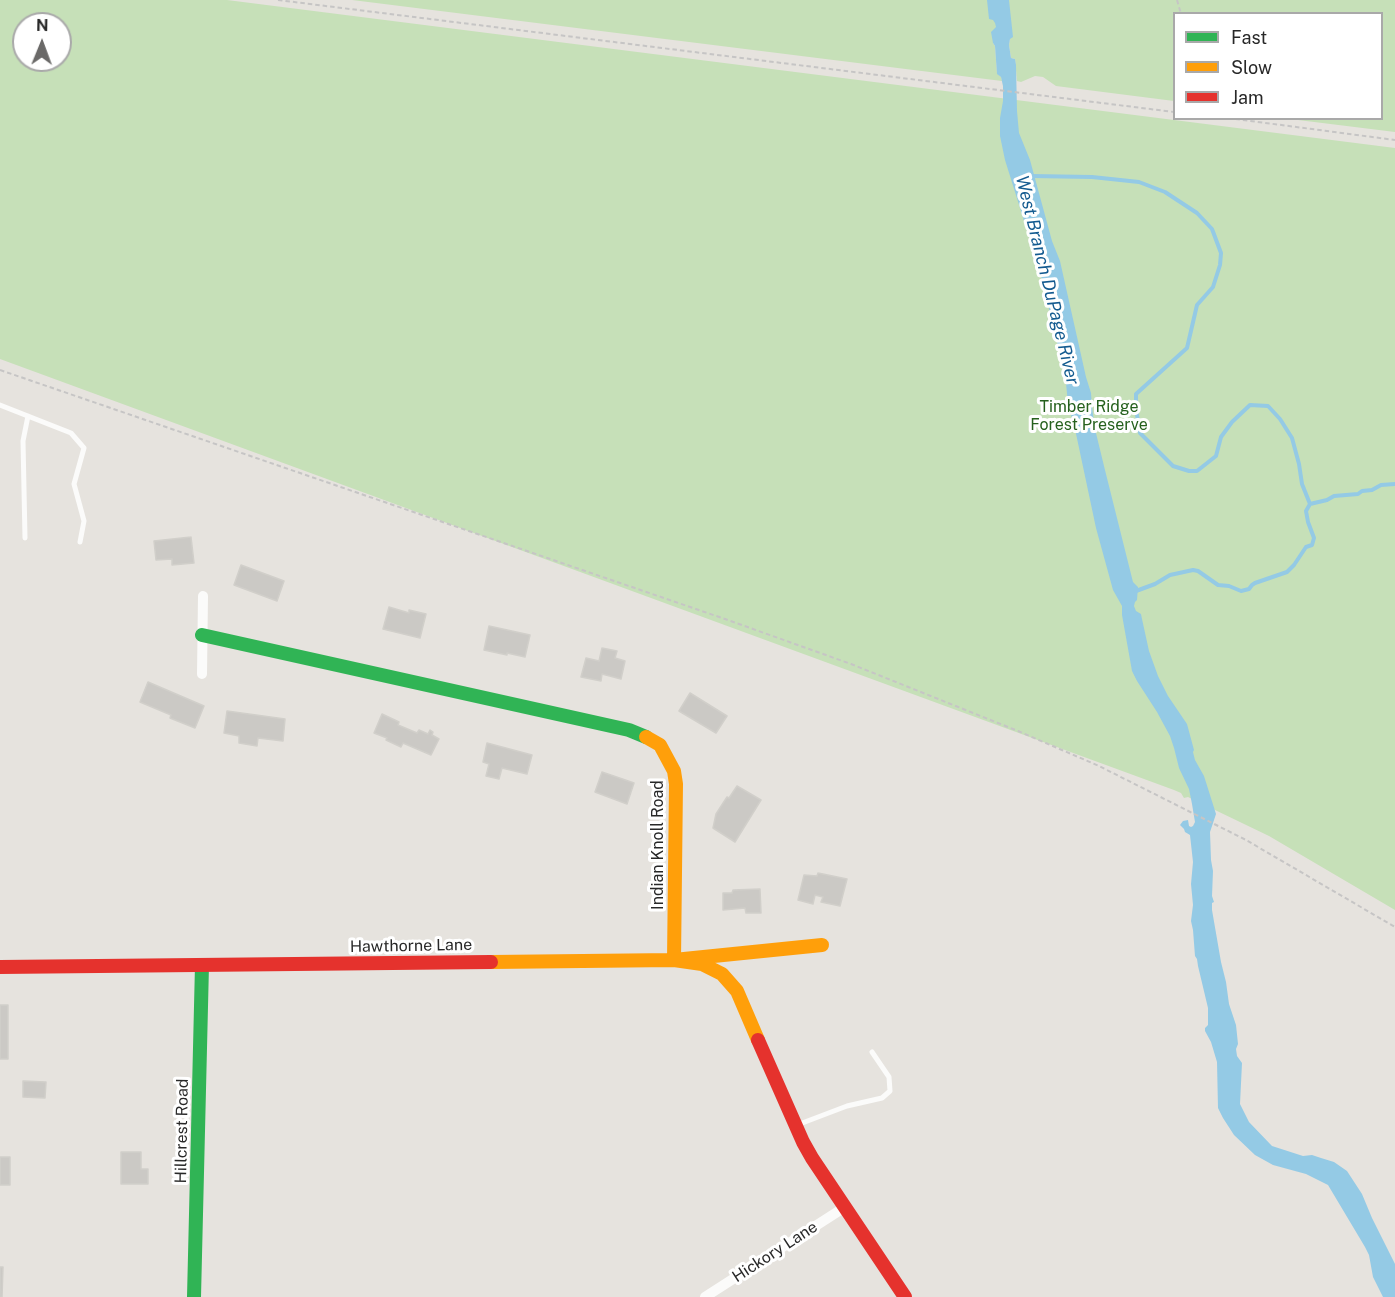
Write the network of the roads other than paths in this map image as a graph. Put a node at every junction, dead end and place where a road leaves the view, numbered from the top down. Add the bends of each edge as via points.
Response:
1 (0, 405) edge
2 (28, 416) junction
3 (25, 538) dead end
4 (81, 542) dead end
5 (203, 596) dead end
6 (202, 635) junction
7 (202, 674) dead end
8 (822, 945) dead end
9 (674, 960) junction
10 (202, 965) junction
11 (0, 967) edge
12 (872, 1052) dead end
13 (796, 1125) junction
14 (845, 1208) junction
15 (194, 1297) edge
16 (705, 1297) edge
17 (905, 1297) edge

1 - 2 lane
2 - 3 lane via 23,441
2 - 4 lane via 71,433 84,448 74,484 84,521
5 - 6 street
6 - 7 street
6 - 9 street, Indian Knoll Road via 629,730 660,745 674,771 676,784
8 - 9 street, Hawthorne Lane
9 - 10 street, Hawthorne Lane
9 - 13 street via 702,964 722,975 737,991
10 - 11 street, Hawthorne Lane
10 - 15 street, Hillcrest Road
12 - 13 lane via 889,1077 890,1090 882,1098
13 - 14 street
14 - 16 street, Hickory Lane
14 - 17 street

